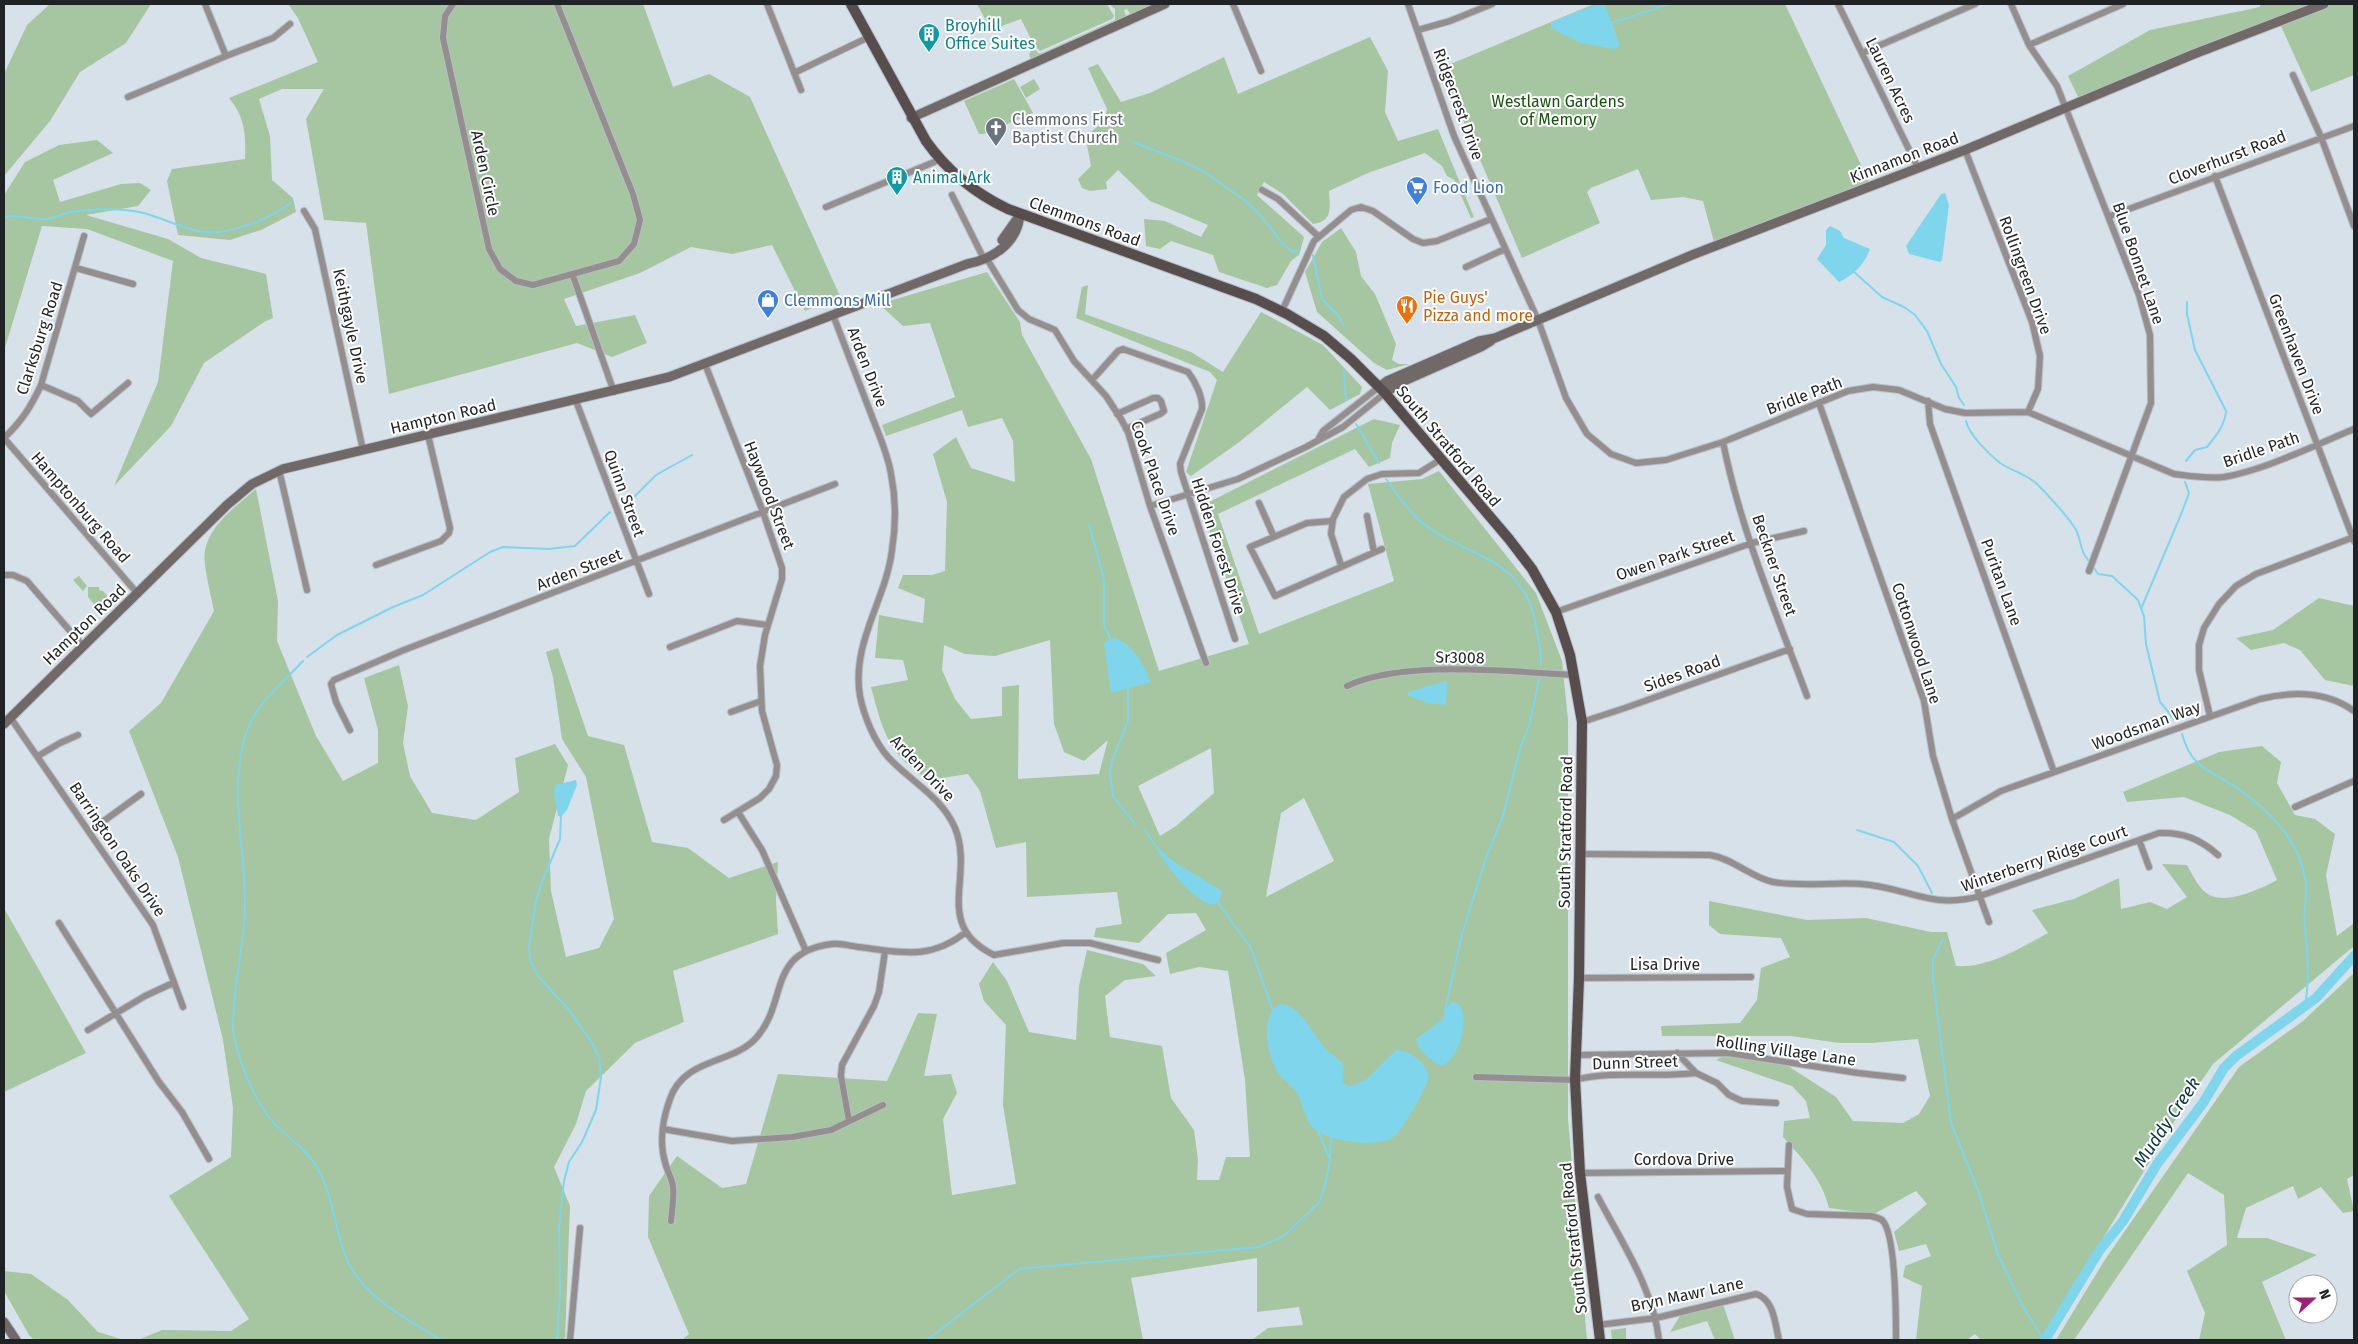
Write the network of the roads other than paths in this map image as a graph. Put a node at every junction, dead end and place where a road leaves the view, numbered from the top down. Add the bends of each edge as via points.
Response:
1 (205, 4) edge
2 (453, 4) edge
3 (556, 4) edge
4 (766, 4) edge
5 (851, 4) edge
6 (1165, 4) edge
7 (1233, 4) edge
8 (1408, 4) edge
9 (1492, 4) edge
10 (1838, 4) edge
11 (1975, 4) edge
12 (2011, 4) edge
13 (2122, 4) edge
14 (2324, 4) edge
15 (290, 24) dead end
16 (1418, 30) junction
17 (869, 37) junction
18 (2029, 45) junction
19 (1862, 53) junction
20 (226, 56) junction
21 (1261, 71) dead end
22 (794, 73) junction
23 (2293, 75) dead end
24 (801, 90) dead end
25 (128, 97) dead end
26 (2066, 108) junction
27 (911, 118) junction
28 (2354, 126) edge
29 (2321, 137) junction
30 (1965, 150) junction
31 (939, 160) junction
32 (1918, 168) junction
33 (2215, 176) junction
34 (1262, 190) dead end
35 (952, 195) dead end
36 (826, 207) dead end
37 (304, 211) dead end
38 (1020, 214) junction
39 (2110, 216) junction
40 (1491, 219) junction
41 (2354, 226) edge
42 (84, 236) dead end
43 (1318, 236) junction
44 (1505, 249) junction
45 (984, 257) junction
46 (1466, 267) dead end
47 (76, 268) junction
48 (573, 276) junction
49 (133, 284) dead end
50 (1282, 311) junction
51 (833, 315) junction
52 (1538, 320) junction
53 (705, 364) junction
54 (1092, 380) junction
55 (128, 382) dead end
56 (41, 385) junction
57 (1382, 390) junction
58 (614, 392) junction
59 (576, 401) junction
60 (1928, 401) junction
61 (1819, 403) junction
62 (2028, 412) junction
63 (1117, 414) junction
64 (1338, 421) junction
65 (1343, 427) junction
66 (1126, 429) junction
67 (2354, 429) edge
68 (428, 435) junction
69 (4, 438) edge
70 (1318, 440) junction
71 (1723, 442) junction
72 (2317, 444) junction
73 (363, 450) junction
74 (2132, 457) junction
75 (1441, 459) junction
76 (279, 470) junction
77 (835, 484) dead end
78 (1188, 494) junction
79 (1259, 503) dead end
80 (1150, 506) junction
81 (763, 512) junction
82 (1367, 516) dead end
83 (1332, 521) junction
84 (1804, 531) dead end
85 (1274, 537) junction
86 (2354, 538) edge
87 (1752, 543) junction
88 (1382, 548) dead end
89 (1374, 552) junction
90 (636, 562) junction
91 (376, 565) dead end
92 (1341, 566) junction
93 (2089, 571) dead end
94 (4, 575) edge
95 (307, 590) dead end
96 (137, 593) junction
97 (649, 594) dead end
98 (1556, 612) junction
99 (768, 625) junction
100 (1235, 639) dead end
101 (83, 646) junction
102 (670, 646) dead end
103 (1790, 649) junction
104 (1206, 663) dead end
105 (1575, 675) junction
106 (1347, 686) dead end
107 (1807, 696) dead end
108 (761, 701) junction
109 (731, 712) dead end
110 (2354, 712) edge
111 (2210, 716) junction
112 (7, 720) edge
113 (1582, 722) junction
114 (350, 730) dead end
115 (78, 735) dead end
116 (38, 756) junction
117 (2054, 772) junction
118 (2354, 781) edge
119 (142, 794) dead end
120 (2296, 807) dead end
121 (738, 812) junction
122 (1952, 819) junction
123 (724, 820) dead end
124 (90, 831) junction
125 (2139, 840) junction
126 (1579, 854) junction
127 (2218, 855) dead end
128 (2149, 867) dead end
129 (1980, 896) junction
130 (59, 922) dead end
131 (1989, 922) dead end
132 (966, 932) junction
133 (885, 950) junction
134 (806, 951) junction
135 (1158, 960) dead end
136 (1751, 977) dead end
137 (1579, 978) junction
138 (174, 983) junction
139 (183, 1007) dead end
140 (117, 1012) junction
141 (88, 1030) dead end
142 (1677, 1053) junction
143 (1576, 1055) junction
144 (1696, 1073) junction
145 (1476, 1077) dead end
146 (1903, 1078) dead end
147 (1575, 1080) junction
148 (1776, 1103) dead end
149 (883, 1105) dead end
150 (849, 1120) junction
151 (663, 1129) junction
152 (1789, 1145) dead end
153 (209, 1159) dead end
154 (1787, 1171) junction
155 (1580, 1174) junction
156 (1598, 1197) dead end
157 (671, 1221) dead end
158 (580, 1228) dead end
159 (1656, 1318) junction
160 (4, 1322) edge
161 (1598, 1325) junction
162 (16, 1340) edge
163 (570, 1340) edge
164 (1600, 1340) edge
165 (1659, 1340) edge
166 (1779, 1340) edge
167 (1896, 1340) edge

1 - 20 street
2 - 48 street, Arden Circle via 445,16 443,38 489,249 500,269 516,281 534,285
3 - 48 street, Arden Circle via 633,194 640,220 634,244 619,261
4 - 22 street
5 - 17 main road, Clemmons Road
6 - 27 main road
7 - 21 street
8 - 16 street, Ridgecrest Drive
9 - 16 street
10 - 19 street, Lauren Acres
11 - 19 street
12 - 18 street, Blue Bonnet Lane
13 - 18 street
14 - 26 main road, Kinnamon Road
15 - 20 street via 273,38
16 - 40 street, Ridgecrest Drive via 1454,136
17 - 22 street
17 - 27 main road, Clemmons Road
18 - 26 street, Blue Bonnet Lane via 2052,76
19 - 32 street, Lauren Acres
20 - 25 street
22 - 24 street
23 - 29 street
26 - 30 main road, Kinnamon Road
26 - 39 street, Blue Bonnet Lane
27 - 31 main road, Clemmons Road
28 - 29 street, Cloverhurst Road
29 - 33 street, Cloverhurst Road
29 - 41 street
30 - 32 main road, Kinnamon Road
30 - 62 street, Rollingreen Drive via 2032,322 2040,356 2038,389
31 - 36 street
31 - 38 main road, Clemmons Road via 972,189
32 - 52 main road, Kinnamon Road via 1692,255
33 - 39 street, Cloverhurst Road
33 - 72 street, Greenhaven Drive
34 - 43 street via 1278,199
35 - 45 street, Cook Place Drive
37 - 73 street, Keithgayle Drive via 316,229
38 - 45 main road, Hampton Road via 1019,227 1013,236 998,252
38 - 50 main road, Clemmons Road via 1233,290
39 - 74 street, Blue Bonnet Lane via 2150,335 2150,403
40 - 43 street via 1423,243 1373,210 1361,207 1347,212
40 - 44 street, Ridgecrest Drive
42 - 47 street, Clarksburg Road
43 - 50 street
44 - 46 street
44 - 52 street, Ridgecrest Drive
45 - 51 main road, Hampton Road
45 - 54 street, Cook Place Drive via 1018,310 1029,319 1055,330 1074,361
47 - 49 street
47 - 56 street, Clarksburg Road
48 - 58 street
50 - 57 main road, Clemmons Road via 1331,342
51 - 53 main road, Hampton Road
51 - 132 street, Arden Drive via 883,447 893,491 891,559 859,663 862,707 888,757 938,803 955,827 960,853 958,914
52 - 57 main road, Kinnamon Road
52 - 71 street, Bridle Path via 1574,413 1587,434 1606,451 1630,461 1654,462
53 - 58 main road, Hampton Road
53 - 81 street, Haywood Street
54 - 63 street, Cook Place Drive
54 - 78 street, Hidden Forest Drive via 1123,349 1188,372 1202,402 1180,464
55 - 56 street via 91,414 78,401
56 - 69 street, Clarksburg Road via 20,423
57 - 64 street, Kinnamon Road
57 - 65 street, Kinnamon Road
57 - 75 main road, South Stratford Road
58 - 59 main road, Hampton Road
59 - 68 main road, Hampton Road
59 - 90 street, Quinn Street
60 - 61 street, Bridle Path via 1899,390 1873,387 1848,391
60 - 62 street, Bridle Path via 1965,413
60 - 117 street, Puritan Lane via 1930,424
61 - 71 street, Bridle Path
61 - 122 street, Cottonwood Lane via 1924,701 1933,756
62 - 74 street, Bridle Path
63 - 66 street, Cook Place Drive
63 - 66 street via 1154,398 1162,401 1164,411
64 - 65 street
64 - 70 street, Kinnamon Road via 1323,431
65 - 70 street, Kinnamon Road
66 - 80 street, Cook Place Drive
67 - 72 street, Bridle Path
68 - 73 main road, Hampton Road
68 - 91 street via 449,533 441,541
69 - 96 street, Hamptonburg Road
70 - 78 street, Kinnamon Road via 1238,479
71 - 87 street, Beckner Street
72 - 74 street, Bridle Path via 2223,477 2174,474
72 - 86 street, Greenhaven Drive
73 - 76 main road, Hampton Road
74 - 93 street, Blue Bonnet Lane
75 - 83 street via 1419,473 1382,474 1367,479 1344,497
75 - 98 main road, South Stratford Road via 1509,538 1532,569
76 - 95 street
76 - 96 main road, Hampton Road via 252,484 227,505
77 - 81 street, Arden Street
78 - 80 street, Kinnamon Road
78 - 100 street, Hidden Forest Drive
79 - 85 street
80 - 104 street, Cook Place Drive
81 - 90 street, Arden Street
81 - 99 street, Haywood Street via 782,568 782,579
82 - 89 street
83 - 85 street via 1307,523
83 - 92 street via 1332,541
84 - 87 street, Owen Park Street
85 - 92 street via 1250,548 1275,596
86 - 111 street via 2256,574 2236,586 2219,604 2204,628 2199,645 2198,670
87 - 98 street, Owen Park Street
87 - 103 street, Beckner Street
88 - 89 street
89 - 92 street
90 - 97 street, Quinn Street
90 - 114 street, Arden Street via 334,680 331,684 336,702
94 - 101 street via 27,581
96 - 101 main road, Hampton Road
98 - 105 main road, South Stratford Road
99 - 102 street via 737,621
99 - 108 street, Haywood Street via 760,666
101 - 112 main road, Hampton Road
103 - 107 street, Beckner Street
103 - 113 street, Sides Road
105 - 106 street, Sr3008 via 1437,670 1365,679
105 - 113 main road, South Stratford Road
108 - 109 street
108 - 121 street, Haywood Street via 777,765 776,776 769,789
110 - 111 street, Woodsman Way via 2324,696 2294,694 2260,699
111 - 117 street, Woodsman Way
112 - 116 street, Barrington Oaks Drive
113 - 126 main road, South Stratford Road
115 - 116 street
116 - 124 street, Barrington Oaks Drive
117 - 122 street, Woodsman Way via 1993,795
118 - 120 street
119 - 124 street
121 - 123 street, Haywood Street
121 - 134 street via 762,850
122 - 129 street, Cottonwood Lane
124 - 138 street, Barrington Oaks Drive via 153,925
125 - 127 street, Winterberry Ridge Court via 2159,833 2177,833 2196,839
125 - 128 street
125 - 129 street, Winterberry Ridge Court
126 - 129 street, Winterberry Ridge Court via 1710,855 1729,860 1771,882 1862,884 1946,902
126 - 137 main road, South Stratford Road
129 - 131 street, Cottonwood Lane
130 - 140 street
132 - 133 street via 955,941 929,952
132 - 135 street, Arden Drive via 976,944 994,955 1063,943 1090,943
133 - 134 street via 835,944
133 - 150 street via 874,1006 842,1065
134 - 151 street via 782,975 771,1012 756,1038 749,1045 696,1068 676,1086
136 - 137 street, Lisa Drive
137 - 143 main road, South Stratford Road
138 - 139 street, Barrington Oaks Drive
138 - 140 street
140 - 141 street
140 - 153 street
142 - 143 street, Rolling Village Lane
142 - 144 street
142 - 146 street, Rolling Village Lane via 1728,1053
143 - 147 main road, South Stratford Road
144 - 147 street, Dunn Street via 1589,1076
144 - 148 street via 1742,1101
145 - 147 street, Dunn Street
147 - 155 main road, South Stratford Road
149 - 150 street
150 - 151 street via 814,1135 739,1141
151 - 157 street via 662,1150 673,1185
152 - 154 street
154 - 155 street, Cordova Drive
154 - 167 street via 1789,1205 1795,1211 1871,1216 1885,1224 1891,1246
155 - 161 main road, South Stratford Road
156 - 159 street via 1643,1283
158 - 163 street
159 - 161 street, Bryn Mawr Lane
159 - 165 street
159 - 166 street, Bryn Mawr Lane via 1756,1294 1763,1296 1769,1304
160 - 162 main road
161 - 164 main road, South Stratford Road

